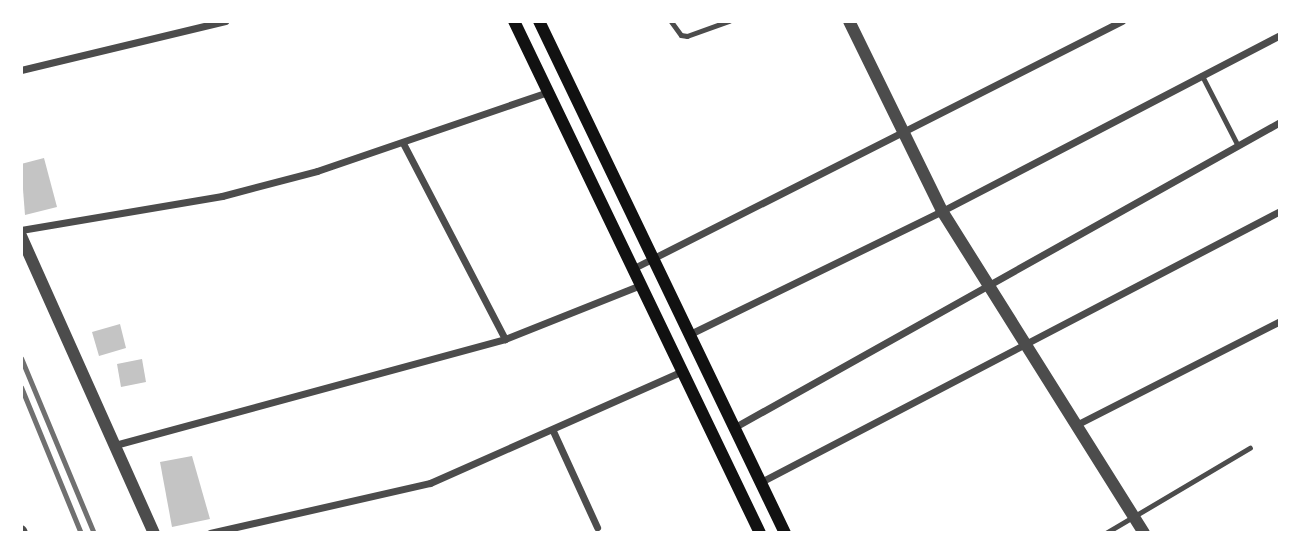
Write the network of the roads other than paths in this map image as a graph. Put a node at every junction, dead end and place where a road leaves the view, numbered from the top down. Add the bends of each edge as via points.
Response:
1 (225, 21) edge
2 (514, 21) edge
3 (539, 21) edge
4 (671, 21) edge
5 (729, 21) edge
6 (849, 21) edge
7 (1122, 21) edge
8 (1280, 34) edge
9 (21, 69) edge
10 (1202, 75) junction
11 (548, 92) junction
12 (1280, 122) edge
13 (903, 134) junction
14 (404, 145) junction
15 (1238, 145) junction
16 (942, 211) junction
17 (1280, 211) edge
18 (21, 230) edge
19 (21, 236) edge
20 (652, 257) junction
21 (634, 268) junction
22 (989, 281) junction
23 (642, 285) junction
24 (1280, 321) edge
25 (690, 334) junction
26 (505, 339) junction
27 (1026, 343) junction
28 (683, 371) junction
29 (1076, 425) junction
30 (735, 427) junction
31 (553, 431) junction
32 (115, 445) junction
33 (1250, 447) dead end
34 (761, 482) junction
35 (1133, 517) junction
36 (597, 527) dead end
37 (154, 533) edge
38 (210, 533) edge
39 (760, 533) edge
40 (785, 533) edge
41 (1106, 533) edge
42 (1143, 533) edge

1 - 9 street
2 - 11 main road
3 - 20 main road
4 - 5 lane via 677,32 687,36
6 - 13 street
7 - 13 street
8 - 10 street
10 - 15 lane
10 - 16 street
11 - 14 street
11 - 21 main road
12 - 15 street
13 - 16 street
13 - 20 street
14 - 18 street via 222,195
14 - 26 street
15 - 22 street
16 - 22 street
16 - 25 street
17 - 27 street
19 - 32 street
20 - 21 street
20 - 25 main road
21 - 23 main road
22 - 27 street
22 - 30 street
23 - 26 street
23 - 28 main road
24 - 29 street
25 - 30 main road
26 - 32 street
27 - 29 street
27 - 34 street
28 - 31 street
28 - 39 main road
29 - 35 street
30 - 34 main road
31 - 36 street
31 - 38 street via 418,486
32 - 37 street
33 - 35 lane
34 - 40 main road
35 - 41 lane
35 - 42 street

